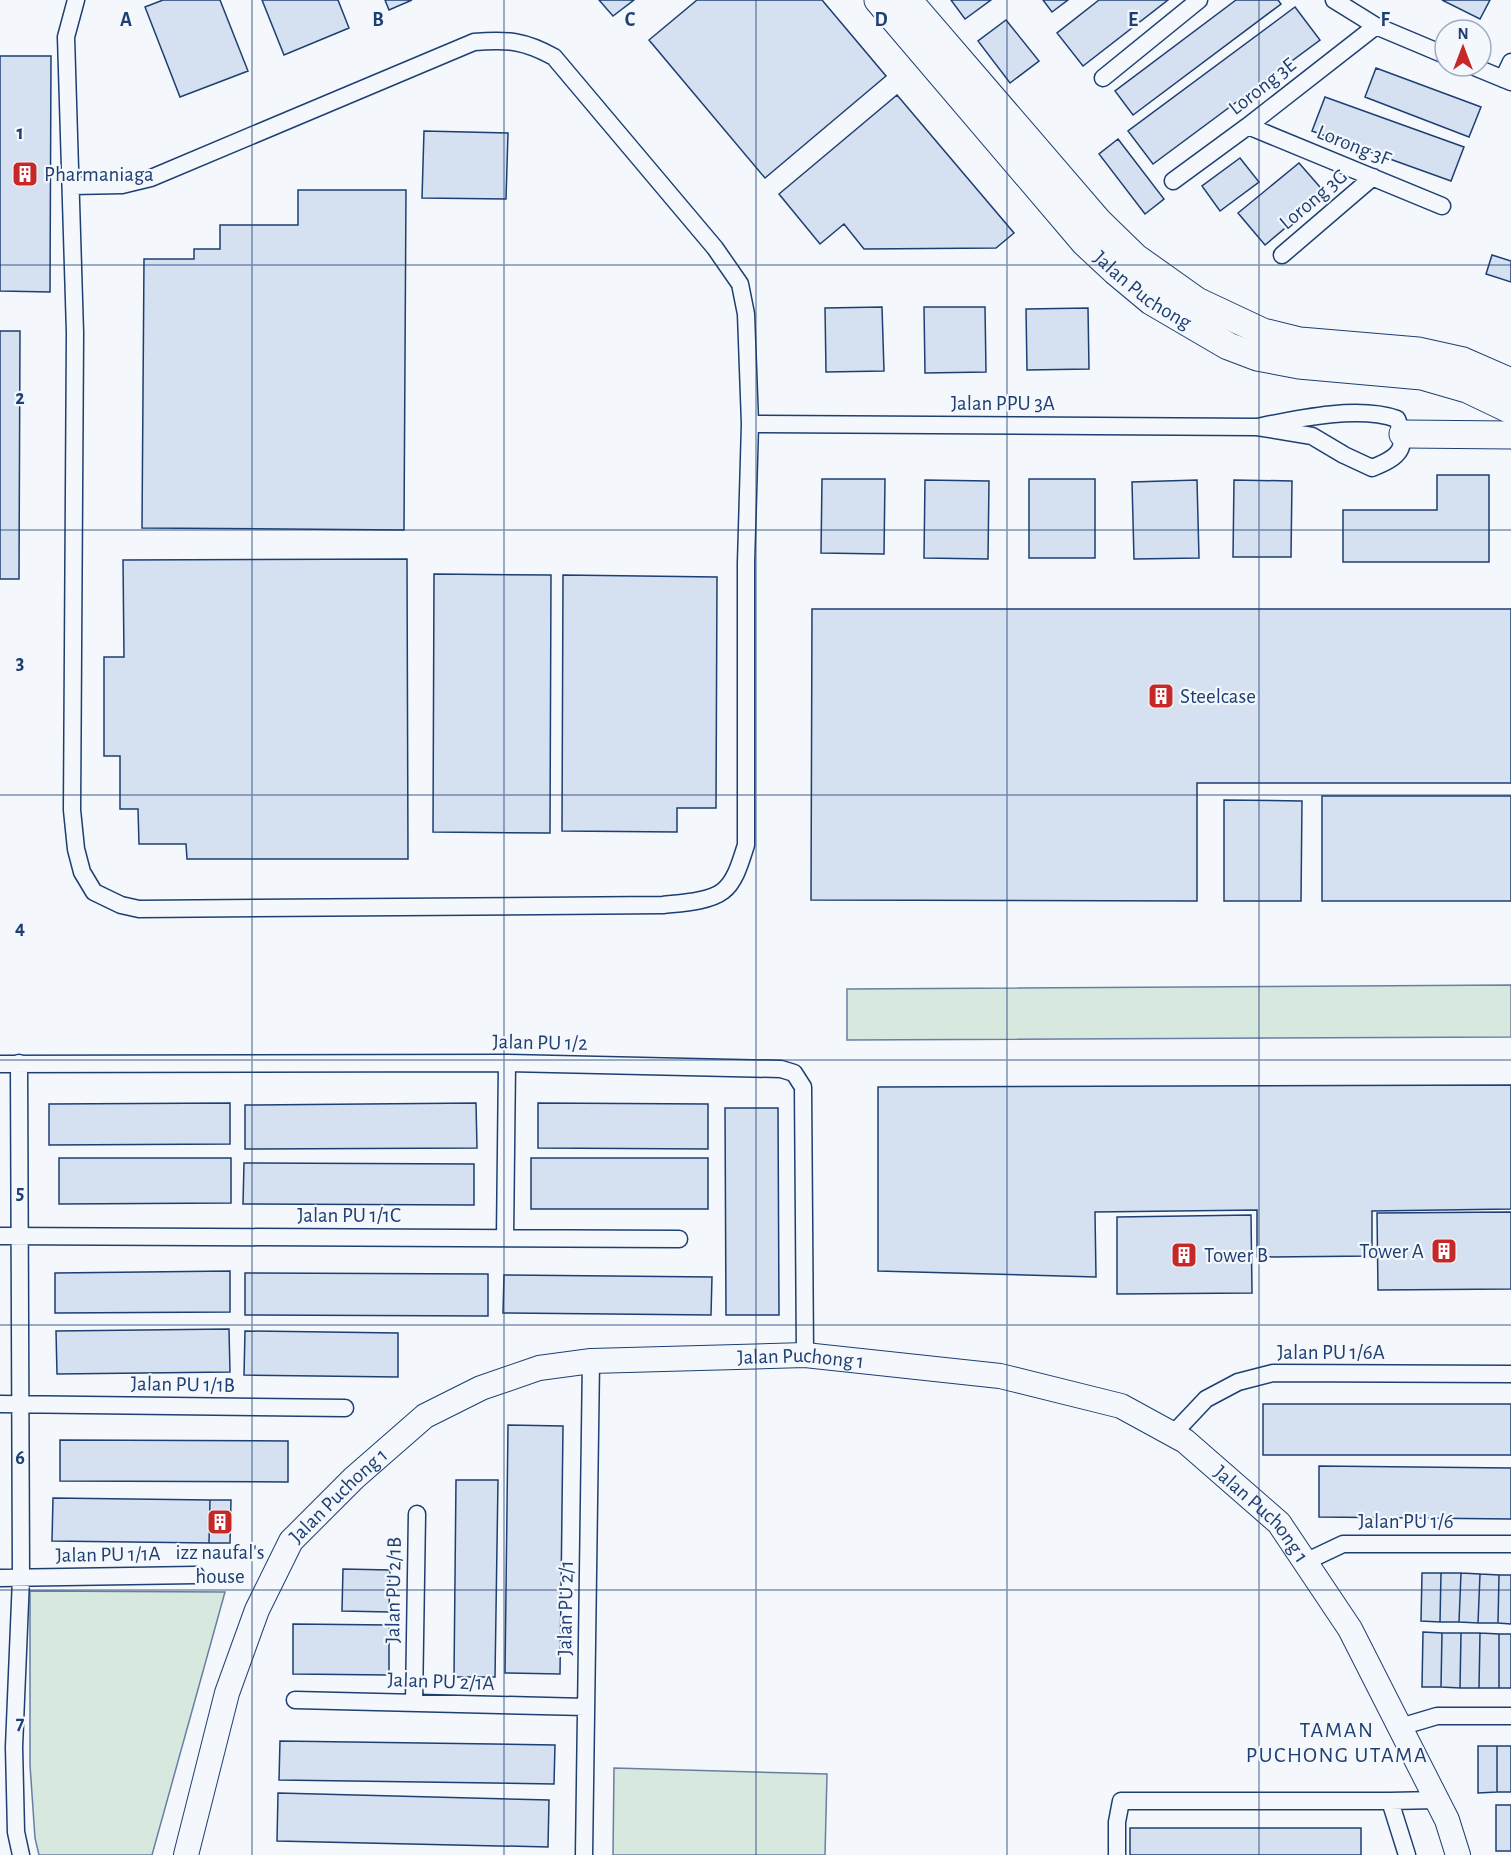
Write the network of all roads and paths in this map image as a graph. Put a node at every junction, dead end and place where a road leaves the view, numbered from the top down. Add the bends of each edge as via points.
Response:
1 (76, 0) edge
2 (878, 0) edge
3 (908, 0) edge
4 (1199, 0) edge
5 (1334, 0) edge
6 (1376, 26) junction
7 (1433, 50) edge
8 (1511, 62) edge
9 (1493, 75) edge
10 (1103, 78) dead end
11 (1507, 81) edge
12 (1248, 126) junction
13 (1373, 177) junction
14 (1173, 181) dead end
15 (72, 186) junction
16 (1442, 206) dead end
17 (1282, 255) dead end
18 (1511, 382) edge
19 (1511, 410) edge
20 (750, 424) junction
21 (1257, 427) junction
22 (1403, 434) junction
23 (1511, 435) edge
24 (0, 1064) edge
25 (19, 1064) junction
26 (507, 1064) junction
27 (0, 1236) edge
28 (20, 1236) junction
29 (505, 1238) junction
30 (679, 1239) dead end
31 (805, 1355) junction
32 (591, 1361) junction
33 (1511, 1374) edge
34 (0, 1404) edge
35 (21, 1404) junction
36 (345, 1408) dead end
37 (1172, 1434) junction
38 (417, 1514) dead end
39 (1511, 1544) edge
40 (1305, 1562) junction
41 (196, 1575) dead end
42 (0, 1578) edge
43 (21, 1578) junction
44 (295, 1700) dead end
45 (414, 1702) junction
46 (586, 1707) junction
47 (1511, 1716) edge
48 (1400, 1727) junction
49 (7, 1748) edge
50 (1437, 1800) junction
51 (1390, 1801) junction
52 (21, 1855) edge
53 (186, 1855) edge
54 (584, 1855) edge
55 (1117, 1855) edge
56 (1407, 1855) edge
57 (1458, 1855) edge

1 - 15 street via 66,37
2 - 19 main road, Jalan Puchong via 1085,243 1176,317 1227,346 1257,357 1299,365 1422,376 1467,389
3 - 18 main road, Jalan Puchong via 1099,222 1135,257 1197,302 1263,333 1299,341 1419,351 1463,361
4 - 10 street
5 - 6 street
6 - 7 street
6 - 12 street, Lorong 3E
8 - 11 street
9 - 11 street
12 - 13 street, Lorong 3F
12 - 14 street, Lorong 3E
13 - 16 street, Lorong 3F
13 - 17 street, Lorong 3G
15 - 20 street via 122,185 151,178 474,42 502,40 533,46 554,57 715,248 740,284 746,314
15 - 20 street via 72,810 82,872 94,892 120,905 139,909 663,906 703,900 723,891 738,871 746,845
20 - 21 street, Jalan PPU 3A
21 - 22 street, Jalan PPU 3A via 1305,418 1383,414 1396,418
21 - 22 street, Jalan PPU 3A via 1312,436 1371,468 1390,461 1401,449
22 - 23 main road
24 - 25 street, Jalan PU 1/2
25 - 26 street, Jalan PU 1/2
25 - 28 street
26 - 29 street
26 - 31 street, Jalan PU 1/2 via 781,1069 794,1073 803,1088
27 - 28 street, Jalan PU 1/1C
28 - 29 street, Jalan PU 1/1C
28 - 35 street
29 - 30 street, Jalan PU 1/1C
31 - 32 street, Jalan Puchong 1
31 - 37 street, Jalan Puchong 1 via 1000,1376 1121,1406
32 - 46 street, Jalan PU 2/1
32 - 53 street, Jalan Puchong 1 via 539,1368 482,1388 425,1416 354,1478 291,1541 257,1610 227,1693
33 - 37 street, Jalan PU 1/6A via 1273,1373 1238,1382 1206,1399
34 - 35 street, Jalan PU 1/1B
35 - 36 street, Jalan PU 1/1B
35 - 43 street
37 - 40 street, Jalan Puchong 1 via 1279,1523
38 - 45 street, Jalan PU 2/1B
39 - 40 street, Jalan PU 1/6 via 1343,1544
40 - 48 street, Jalan Puchong 1 via 1350,1629
41 - 43 street, Jalan PU 1/1A
42 - 43 street, Jalan PU 1/1A
43 - 49 street
44 - 45 street, Jalan PU 2/1A
45 - 46 street, Jalan PU 2/1A
46 - 54 street, Jalan PU 2/1
47 - 48 street via 1437,1716
48 - 50 street, Jalan Puchong 1
49 - 52 street
50 - 51 street
50 - 57 street, Jalan Puchong 1
51 - 55 street via 1121,1801
51 - 56 street

